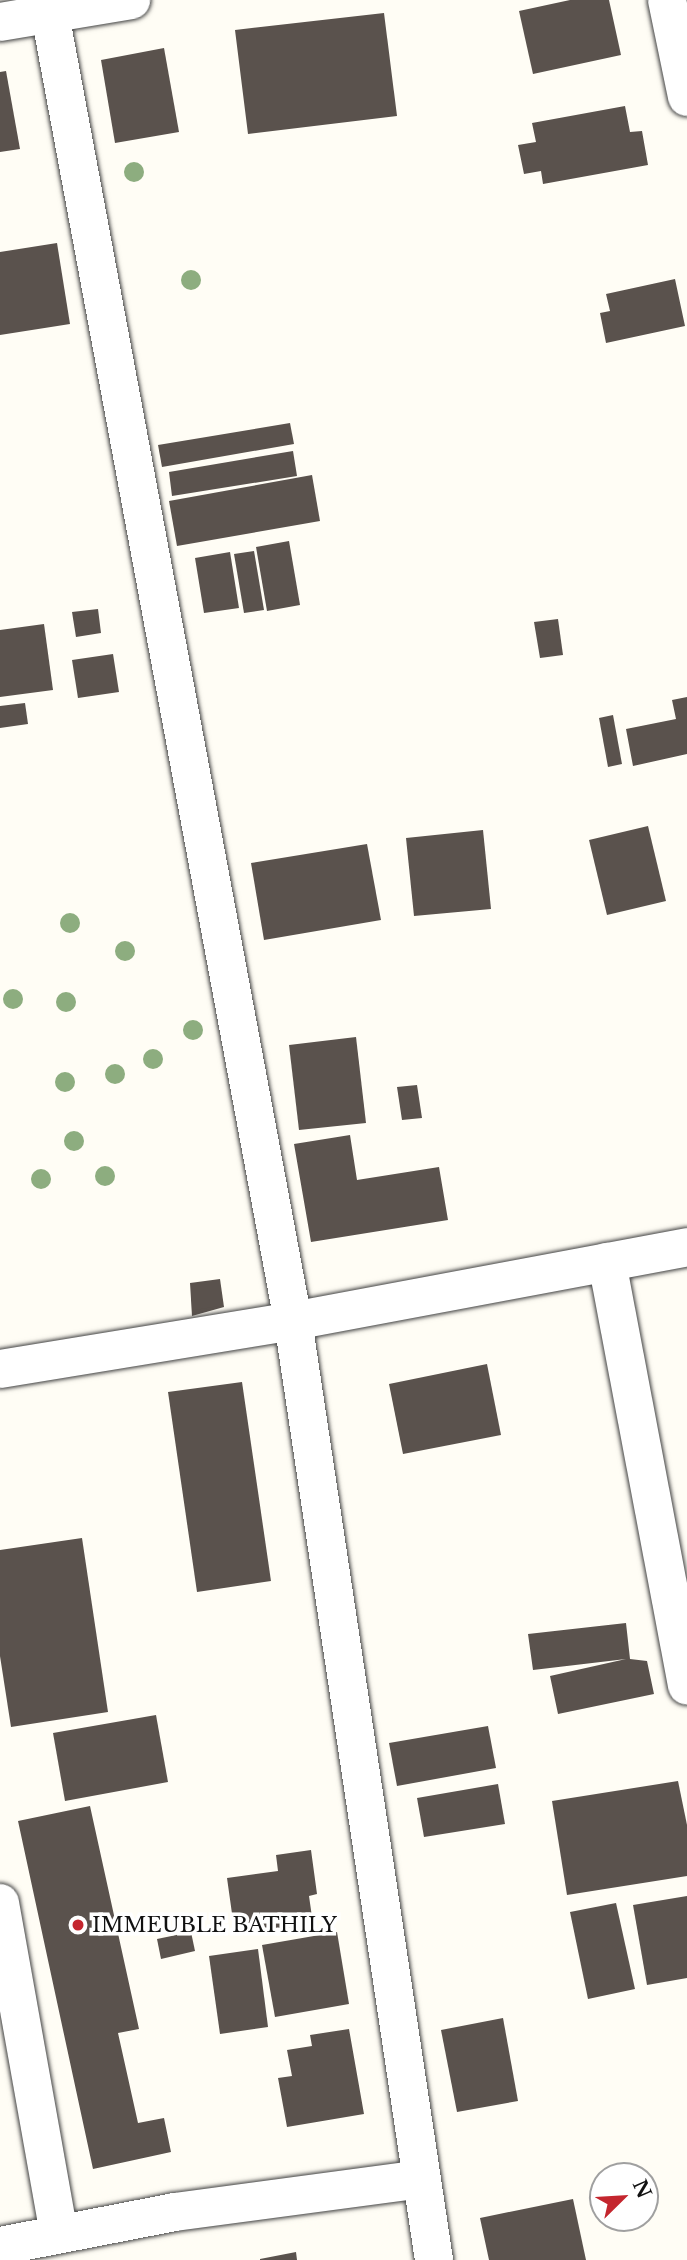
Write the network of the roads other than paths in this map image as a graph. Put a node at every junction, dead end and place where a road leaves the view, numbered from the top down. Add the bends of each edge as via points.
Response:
1 (131, 0) edge
2 (667, 0) edge
3 (50, 14) junction
4 (0, 22) edge
5 (687, 97) edge
6 (687, 1247) edge
7 (607, 1262) junction
8 (293, 1321) junction
9 (0, 1369) edge
10 (687, 1686) edge
11 (0, 1903) edge
12 (421, 2179) junction
13 (59, 2234) junction
14 (0, 2246) edge
15 (434, 2260) edge

1 - 3 street
2 - 5 street
3 - 4 street
3 - 8 street
6 - 7 street
7 - 8 street
7 - 10 street
8 - 9 street
8 - 12 street
11 - 13 street
12 - 13 street via 175,2212
12 - 15 street
13 - 14 street

